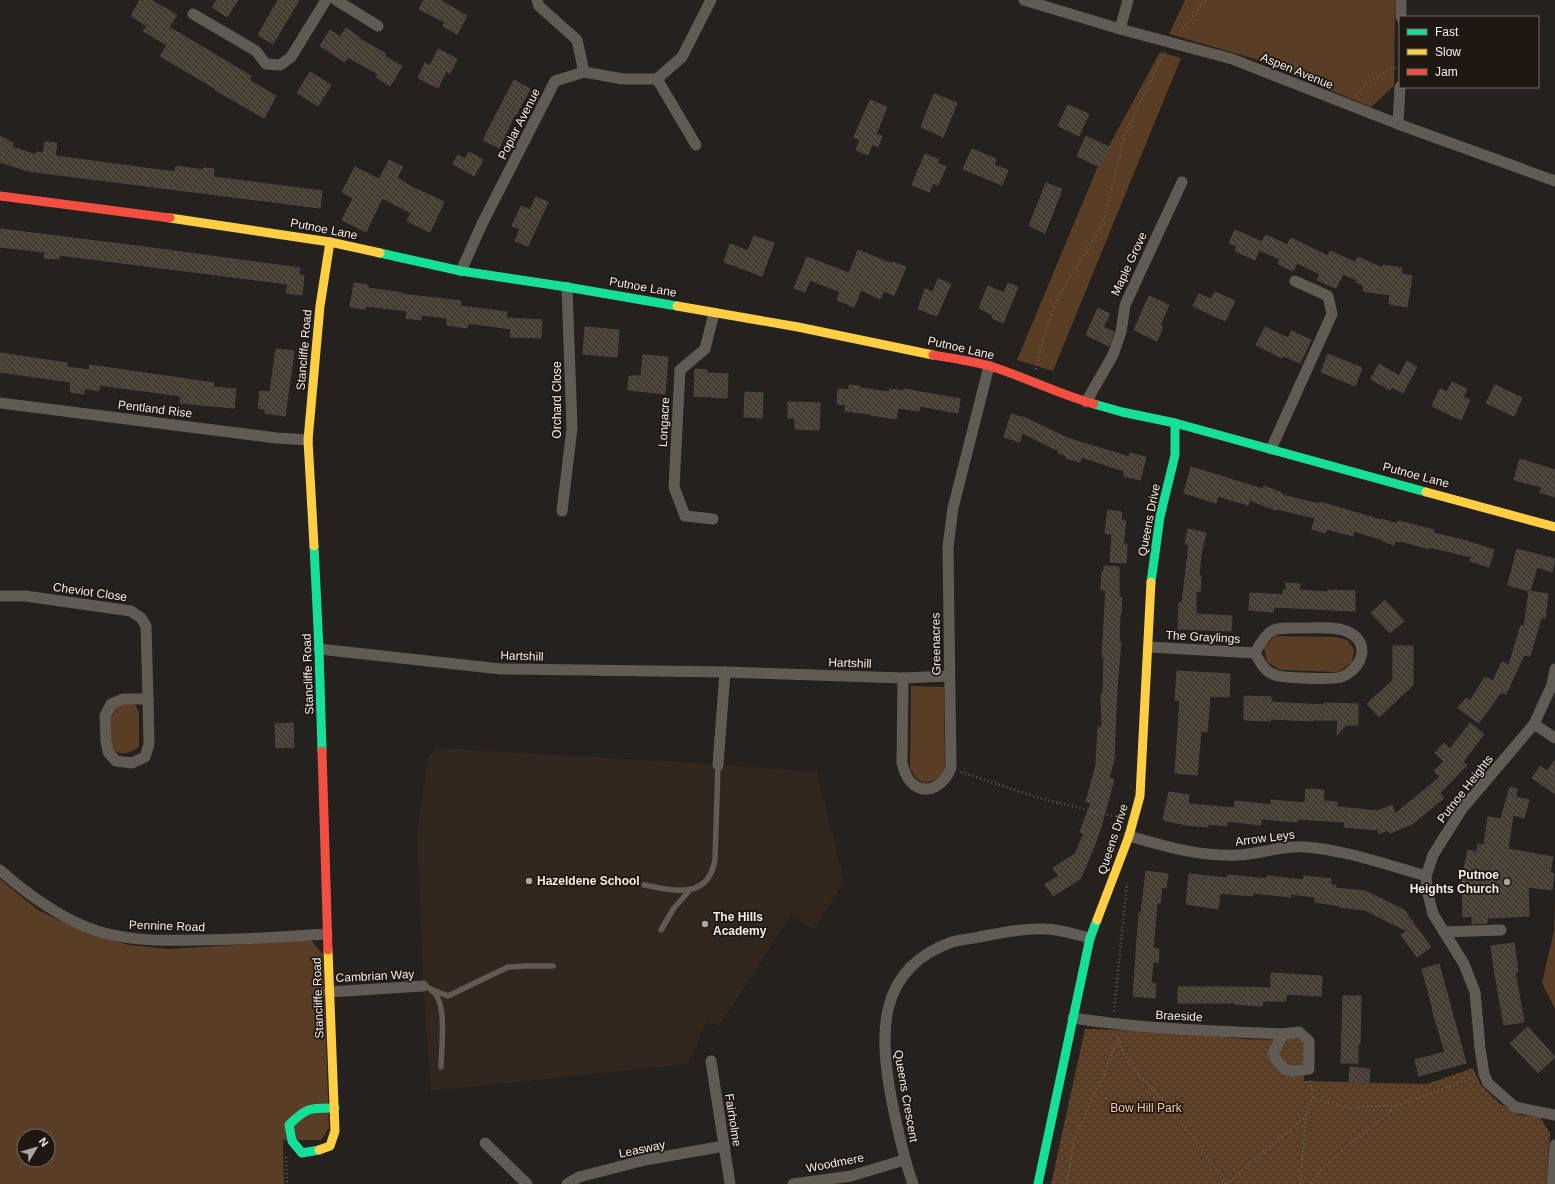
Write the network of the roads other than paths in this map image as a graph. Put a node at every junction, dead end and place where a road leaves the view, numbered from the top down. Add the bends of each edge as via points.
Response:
1 (326, 0) edge
2 (336, 0) edge
3 (536, 0) edge
4 (711, 0) edge
5 (1024, 0) edge
6 (1128, 0) edge
7 (1401, 0) edge
8 (193, 14) dead end
9 (1401, 16) edge
10 (378, 26) dead end
11 (1120, 29) junction
12 (584, 72) junction
13 (657, 79) junction
14 (1400, 88) edge
15 (1398, 124) junction
16 (696, 145) dead end
17 (1555, 181) edge
18 (1182, 182) dead end
19 (0, 196) edge
20 (330, 242) junction
21 (461, 272) junction
22 (1295, 281) dead end
23 (567, 287) junction
24 (714, 312) junction
25 (989, 366) junction
26 (1086, 402) junction
27 (0, 403) edge
28 (1175, 423) junction
29 (308, 440) junction
30 (1271, 448) junction
31 (562, 511) dead end
32 (713, 519) dead end
33 (1555, 527) edge
34 (0, 596) edge
35 (1149, 647) junction
36 (319, 649) junction
37 (1255, 653) junction
38 (1555, 669) edge
39 (725, 672) junction
40 (949, 676) junction
41 (903, 678) junction
42 (148, 699) junction
43 (1534, 724) junction
44 (1555, 738) edge
45 (718, 765) joint
46 (1129, 836) junction
47 (0, 870) edge
48 (1426, 876) junction
49 (644, 885) dead end
50 (688, 891) junction
51 (661, 930) dead end
52 (1501, 930) dead end
53 (1444, 932) junction
54 (327, 934) junction
55 (1090, 938) junction
56 (553, 966) dead end
57 (423, 986) junction
58 (329, 992) junction
59 (1074, 1018) junction
60 (1283, 1034) junction
61 (711, 1061) dead end
62 (441, 1067) dead end
63 (335, 1108) junction
64 (1555, 1115) edge
65 (485, 1143) dead end
66 (1555, 1145) edge
67 (724, 1146) junction
68 (904, 1160) junction
69 (527, 1184) edge
70 (567, 1184) edge
71 (730, 1184) edge
72 (793, 1184) edge
73 (913, 1184) edge
74 (1038, 1184) edge
75 (1552, 1184) edge

1 - 8 street via 291,57 280,65 266,64 256,50
2 - 10 street
3 - 12 street via 539,6 577,40
4 - 13 street via 682,57
5 - 11 street, Aspen Avenue
6 - 11 street
7 - 9 street
11 - 15 street, Aspen Avenue via 1232,59
12 - 13 street, Poplar Avenue via 623,79
12 - 21 street, Poplar Avenue via 555,80 482,224
13 - 16 street
14 - 15 street
15 - 17 street, Aspen Avenue
18 - 26 street, Maple Grove via 1125,305 1121,332 1113,355
19 - 20 street, Putnoe Lane via 218,224
20 - 21 street, Putnoe Lane
20 - 29 street, Stancliffe Road via 320,306
21 - 23 street, Putnoe Lane
22 - 30 street via 1328,296 1332,314
23 - 24 street, Putnoe Lane
23 - 31 street, Orchard Close via 572,428
24 - 25 street, Putnoe Lane
24 - 32 street, Longacre via 705,349 680,370 674,487 685,516
25 - 26 street, Putnoe Lane
25 - 40 street, Greenacres via 953,508 948,547
26 - 28 street, Putnoe Lane
27 - 29 street, Pentland Rise
28 - 30 street, Putnoe Lane
28 - 35 street, Queens Drive via 1175,455 1160,517 1152,571
29 - 36 street, Stancliffe Road
30 - 33 street, Putnoe Lane
34 - 42 street, Cheviot Close via 25,596 131,611 141,618 146,626
35 - 37 street, The Graylings
35 - 46 street, Queens Drive via 1140,796
36 - 39 street, Hartshill via 501,669
36 - 54 street, Stancliffe Road
37 - 37 street, The Graylings via 1270,631 1284,628 1336,628 1355,635 1362,647 1362,659 1354,670 1340,678 1275,676 1265,669
38 - 43 street, Putnoe Heights via 1552,685
39 - 41 street, Hartshill
39 - 45 street
40 - 41 street, Hartshill
40 - 41 street, Greenacres via 951,768 939,785 926,790 913,785 902,763
42 - 42 street, Cheviot Close via 149,744 145,757 132,763 116,760 108,752 106,741 105,716 111,704 123,699
43 - 44 street
43 - 48 street, Putnoe Heights via 1462,809 1433,855
45 - 50 lane via 714,870 701,886
46 - 48 street, Arrow Leys via 1185,852 1209,855 1241,855 1304,846 1334,850
46 - 55 street, Queens Drive
47 - 54 street, Pennine Road via 53,911 87,927 128,939 232,940
48 - 53 street, Putnoe Heights via 1433,914
49 - 50 lane
50 - 51 lane
52 - 53 street
53 - 64 street, Putnoe Heights via 1464,964 1475,992 1480,1048 1488,1083 1515,1107
54 - 58 street, Stancliffe Road
55 - 59 street, Queens Drive
55 - 68 street, Queens Crescent via 1047,929 1024,929 953,942 931,952 911,966 895,987 887,1010 884,1044
56 - 57 lane via 508,967 448,996
57 - 58 street, Cambrian Way
57 - 62 lane via 435,994 440,1003
58 - 63 street, Stancliffe Road
59 - 60 street, Braeside via 1176,1030
59 - 74 street, Queens Drive
60 - 60 street, Braeside via 1299,1032 1309,1041 1308,1069 1291,1072 1281,1068 1273,1054
61 - 67 street, Fairholme
63 - 63 street, Stancliffe Road via 335,1130 330,1146 302,1153 292,1141 289,1125 301,1113 314,1108
65 - 69 street
66 - 75 street
67 - 70 street, Leasway via 645,1160 579,1177
67 - 71 street, Fairholme
68 - 72 street, Woodmere via 851,1176
68 - 73 street, Queens Crescent

